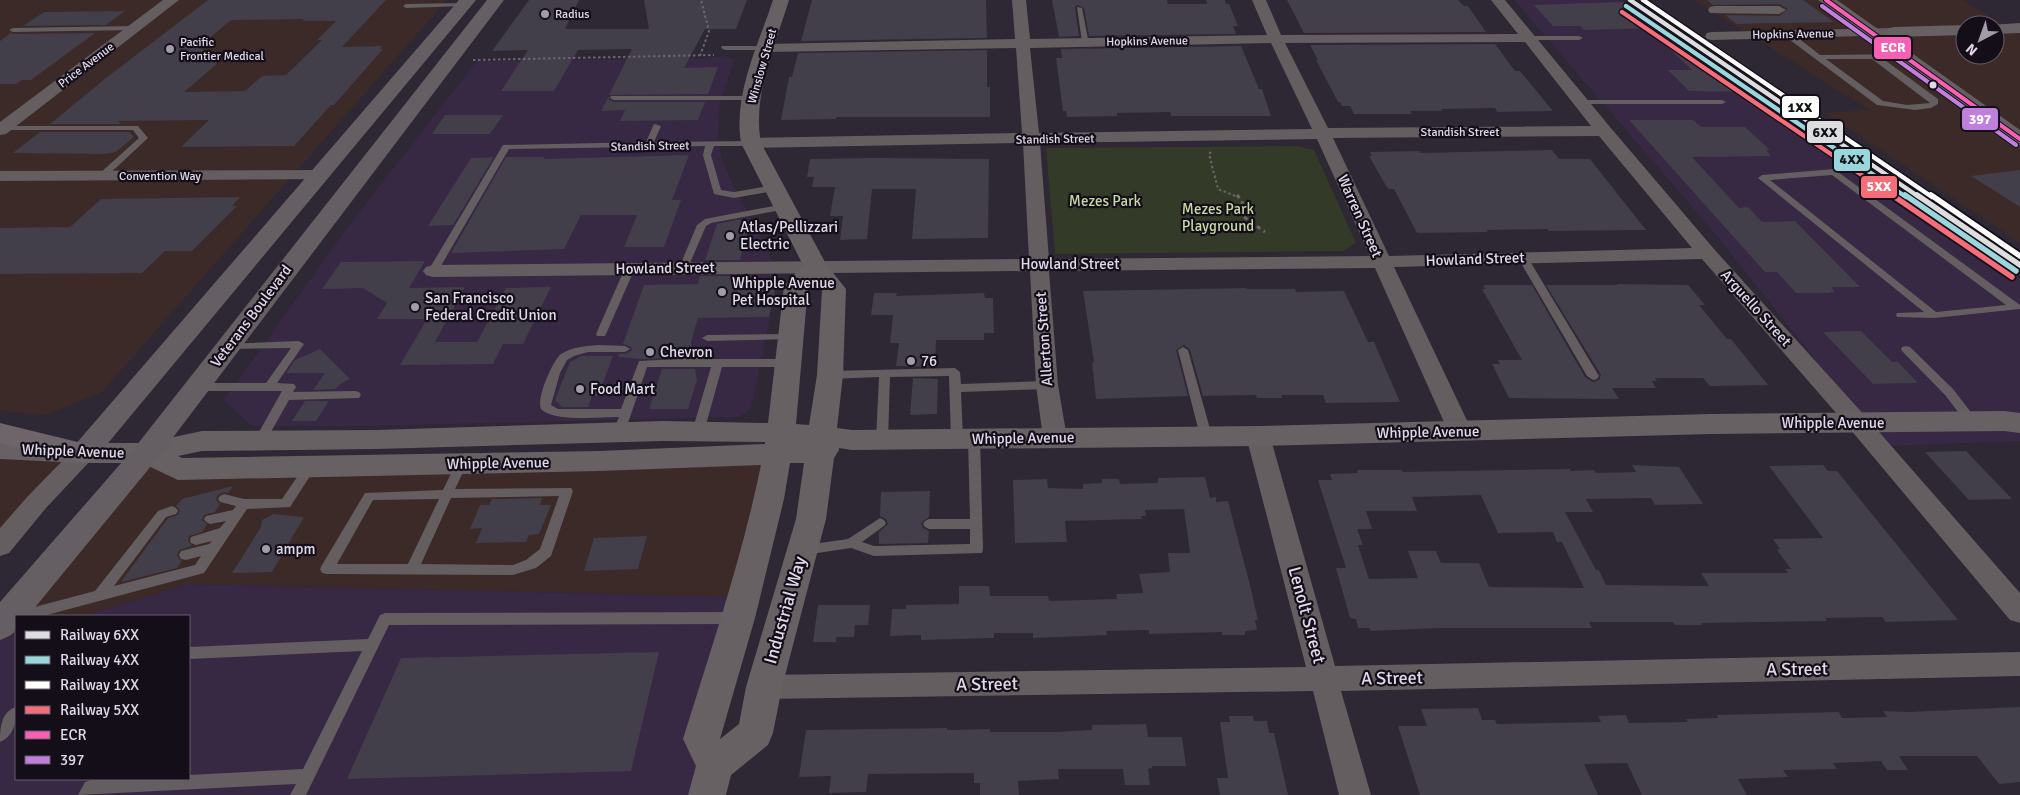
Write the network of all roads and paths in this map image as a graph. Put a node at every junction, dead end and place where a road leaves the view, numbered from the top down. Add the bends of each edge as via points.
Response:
1 (172, 0) edge
2 (496, 0) edge
3 (701, 0) edge
4 (781, 0) edge
5 (1019, 0) edge
6 (1259, 0) edge
7 (1498, 0) edge
8 (1766, 0) edge
9 (1826, 0) edge
10 (1850, 0) edge
11 (466, 2) edge
12 (406, 6) dead end
13 (1079, 8) dead end
14 (1715, 10) dead end
15 (1779, 10) junction
16 (134, 28) junction
17 (2020, 28) edge
18 (2005, 29) edge
19 (13, 30) dead end
20 (1955, 30) edge
21 (1871, 32) junction
22 (1895, 32) junction
23 (1811, 34) junction
24 (1789, 35) junction
25 (1712, 36) dead end
26 (1528, 38) junction
27 (1579, 38) dead end
28 (1276, 39) junction
29 (1086, 42) junction
30 (1022, 43) junction
31 (725, 48) dead end
32 (766, 48) junction
33 (720, 55) dead end
34 (464, 56) junction
35 (700, 56) junction
36 (1904, 56) junction
37 (1819, 57) junction
38 (1875, 57) junction
39 (614, 98) dead end
40 (750, 98) junction
41 (1580, 102) junction
42 (1722, 102) dead end
43 (2020, 120) edge
44 (657, 126) dead end
45 (1, 129) edge
46 (1604, 132) junction
47 (1323, 134) junction
48 (2020, 139) edge
49 (1031, 140) junction
50 (751, 143) junction
51 (710, 145) junction
52 (648, 146) junction
53 (1213, 149) dead end
54 (320, 175) junction
55 (0, 176) edge
56 (102, 176) junction
57 (774, 188) junction
58 (336, 204) junction
59 (784, 207) junction
60 (1264, 232) dead end
61 (1707, 253) junction
62 (1523, 258) junction
63 (1380, 262) junction
64 (1039, 265) junction
65 (816, 266) junction
66 (630, 268) junction
67 (684, 268) junction
68 (433, 271) joint
69 (1902, 315) dead end
70 (1934, 315) junction
71 (601, 334) dead end
72 (707, 338) dead end
73 (228, 346) junction
74 (625, 349) dead end
75 (1906, 349) dead end
76 (788, 350) junction
77 (1183, 350) dead end
78 (674, 354) dead end
79 (698, 364) junction
80 (717, 364) junction
81 (884, 373) junction
82 (830, 375) junction
83 (1593, 376) dead end
84 (1048, 385) junction
85 (197, 387) junction
86 (269, 387) junction
87 (955, 388) junction
88 (355, 395) dead end
89 (284, 396) junction
90 (2015, 416) edge
91 (622, 423) junction
92 (1858, 423) junction
93 (1973, 423) junction
94 (1460, 431) junction
95 (698, 432) junction
96 (0, 433) edge
97 (1206, 436) junction
98 (1258, 436) junction
99 (966, 438) junction
100 (1055, 438) junction
101 (882, 440) junction
102 (260, 441) junction
103 (780, 444) junction
104 (820, 444) junction
105 (0, 449) edge
106 (84, 453) junction
107 (146, 453) junction
108 (462, 464) junction
109 (310, 467) junction
110 (448, 493) junction
111 (224, 499) dead end
112 (240, 509) junction
113 (172, 511) dead end
114 (210, 519) dead end
115 (880, 524) dead end
116 (929, 524) dead end
117 (976, 524) junction
118 (225, 532) junction
119 (158, 533) dead end
120 (145, 536) junction
121 (196, 540) dead end
122 (851, 543) junction
123 (0, 546) edge
124 (214, 548) junction
125 (802, 550) junction
126 (186, 555) dead end
127 (412, 568) junction
128 (99, 596) junction
129 (2020, 612) edge
130 (15, 615) edge
131 (29, 615) edge
132 (738, 618) junction
133 (372, 645) junction
134 (190, 653) edge
135 (2020, 664) edge
136 (1324, 679) junction
137 (764, 687) junction
138 (15, 714) edge
139 (0, 734) edge
140 (307, 776) junction
141 (711, 780) edge
142 (86, 795) edge
143 (298, 795) edge
144 (1355, 795) edge

1 - 16 street, Price Avenue
2 - 34 main road, Veterans Boulevard
3 - 35 path via 709,32
4 - 32 main road, Winslow Street
5 - 30 street, Allerton Street
6 - 28 street, Warren Street
7 - 26 street, Arguello Street
8 - 15 street
9 - 21 main road
10 - 22 main road
11 - 12 lane
11 - 34 main road via 471,9 471,17 456,43
11 - 54 main road
13 - 29 lane
14 - 15 street
15 - 23 street
16 - 19 lane
16 - 45 street, Price Avenue
17 - 18 main road
20 - 22 main road, Hopkins Avenue
21 - 22 street, Hopkins Avenue
21 - 23 street, Hopkins Avenue
21 - 36 main road
22 - 43 main road
23 - 24 street, Hopkins Avenue
24 - 25 street, Hopkins Avenue
24 - 37 lane
26 - 27 lane
26 - 28 street, Hopkins Avenue
26 - 41 street, Arguello Street
28 - 29 street, Hopkins Avenue
28 - 47 street, Warren Street
29 - 30 street, Hopkins Avenue
30 - 32 street, Hopkins Avenue
30 - 49 street, Allerton Street
31 - 32 lane
32 - 40 main road, Winslow Street
33 - 35 path
34 - 35 path
34 - 58 main road, Veterans Boulevard
36 - 38 lane
36 - 48 main road
37 - 38 lane
37 - 38 lane via 1880,103 1932,106 1935,102
39 - 40 lane
40 - 50 main road, Winslow Street via 748,126
41 - 42 lane
41 - 46 street, Arguello Street
44 - 52 lane
45 - 56 lane via 135,128 144,138
46 - 47 street, Standish Street
46 - 61 street, Arguello Street
47 - 49 street, Standish Street
47 - 63 street, Warren Street
49 - 50 street, Standish Street
49 - 64 street, Allerton Street
50 - 51 lane, Standish Street
50 - 57 main road, Winslow Street
51 - 52 lane, Standish Street
51 - 57 lane via 706,155 717,192 734,195
52 - 68 lane, Standish Street via 506,148
53 - 60 path via 1209,154 1218,189 1241,198 1244,216
54 - 56 street, Convention Way
54 - 58 main road via 332,190
54 - 106 main road
55 - 56 street, Convention Way
57 - 59 main road, Winslow Street
58 - 73 main road, Veterans Boulevard
59 - 65 main road, Winslow Street
59 - 67 lane via 708,221 702,226
61 - 62 street, Howland Street
61 - 92 street, Arguello Street
62 - 63 street, Howland Street
62 - 83 lane
63 - 64 street, Howland Street
63 - 94 street, Warren Street
64 - 65 street, Howland Street
64 - 84 street, Allerton Street
65 - 67 street, Howland Street
65 - 76 main road via 796,286
65 - 82 main road, Winslow Street via 834,289
66 - 67 street, Howland Street
66 - 68 street, Howland Street
66 - 71 lane
69 - 70 lane
70 - 70 lane via 2016,306 1834,172 1762,178
72 - 76 lane
73 - 85 main road, Veterans Boulevard
73 - 86 lane via 299,344
74 - 91 lane via 581,350 564,357 545,402 546,407 556,413
75 - 93 lane via 1949,392
76 - 80 lane
76 - 103 main road
77 - 97 lane
78 - 79 lane via 692,358
79 - 80 lane
79 - 91 lane via 643,363
80 - 95 lane
81 - 82 lane
81 - 87 lane via 955,372
81 - 101 lane
82 - 104 main road, Winslow Street
84 - 87 lane
84 - 100 street, Allerton Street
85 - 86 lane
85 - 107 main road, Veterans Boulevard
86 - 89 lane via 290,387
87 - 99 lane
88 - 89 lane
89 - 102 lane
90 - 93 main road, Whipple Avenue
91 - 95 main road, Whipple Avenue
91 - 102 main road, Whipple Avenue
92 - 93 main road, Whipple Avenue
92 - 94 main road, Whipple Avenue
92 - 129 street, Arguello Street
94 - 98 main road, Whipple Avenue
95 - 103 main road, Whipple Avenue
96 - 106 highway
97 - 98 main road, Whipple Avenue
97 - 100 main road, Whipple Avenue
98 - 136 street, Lenolt Street
99 - 100 main road, Whipple Avenue
99 - 101 main road, Whipple Avenue
99 - 117 lane
101 - 104 main road, Whipple Avenue
102 - 107 main road, Whipple Avenue via 202,442
103 - 104 main road, Whipple Avenue
103 - 108 main road, Whipple Avenue
103 - 132 main road, Industrial Way
104 - 125 main road, Industrial Way via 811,519
105 - 106 main road, Whipple Avenue
106 - 107 main road, Whipple Avenue
106 - 123 street
107 - 109 main road, Whipple Avenue via 178,469
107 - 130 main road, Veterans Boulevard
108 - 109 main road, Whipple Avenue
108 - 110 lane
109 - 112 lane via 286,504
110 - 127 lane
110 - 127 lane via 369,496 327,569
110 - 127 lane via 567,491 546,552 532,564 513,570
111 - 112 lane
112 - 114 lane
112 - 118 lane
113 - 120 lane via 162,514
115 - 122 lane
116 - 117 lane
117 - 122 lane via 977,549 874,551
118 - 121 lane
118 - 124 lane
119 - 120 lane
120 - 128 lane via 134,560 117,572
122 - 125 lane
124 - 126 lane
124 - 128 lane via 199,569
125 - 137 main road, Industrial Way
128 - 131 lane
132 - 133 lane via 385,619
132 - 141 main road, Industrial Way via 701,740
133 - 134 lane
133 - 140 lane
135 - 136 street, A Street
136 - 137 street, A Street
136 - 144 street, Lenolt Street
137 - 141 main road, Industrial Way via 754,733
138 - 139 lane
140 - 142 lane via 91,787
140 - 143 lane

